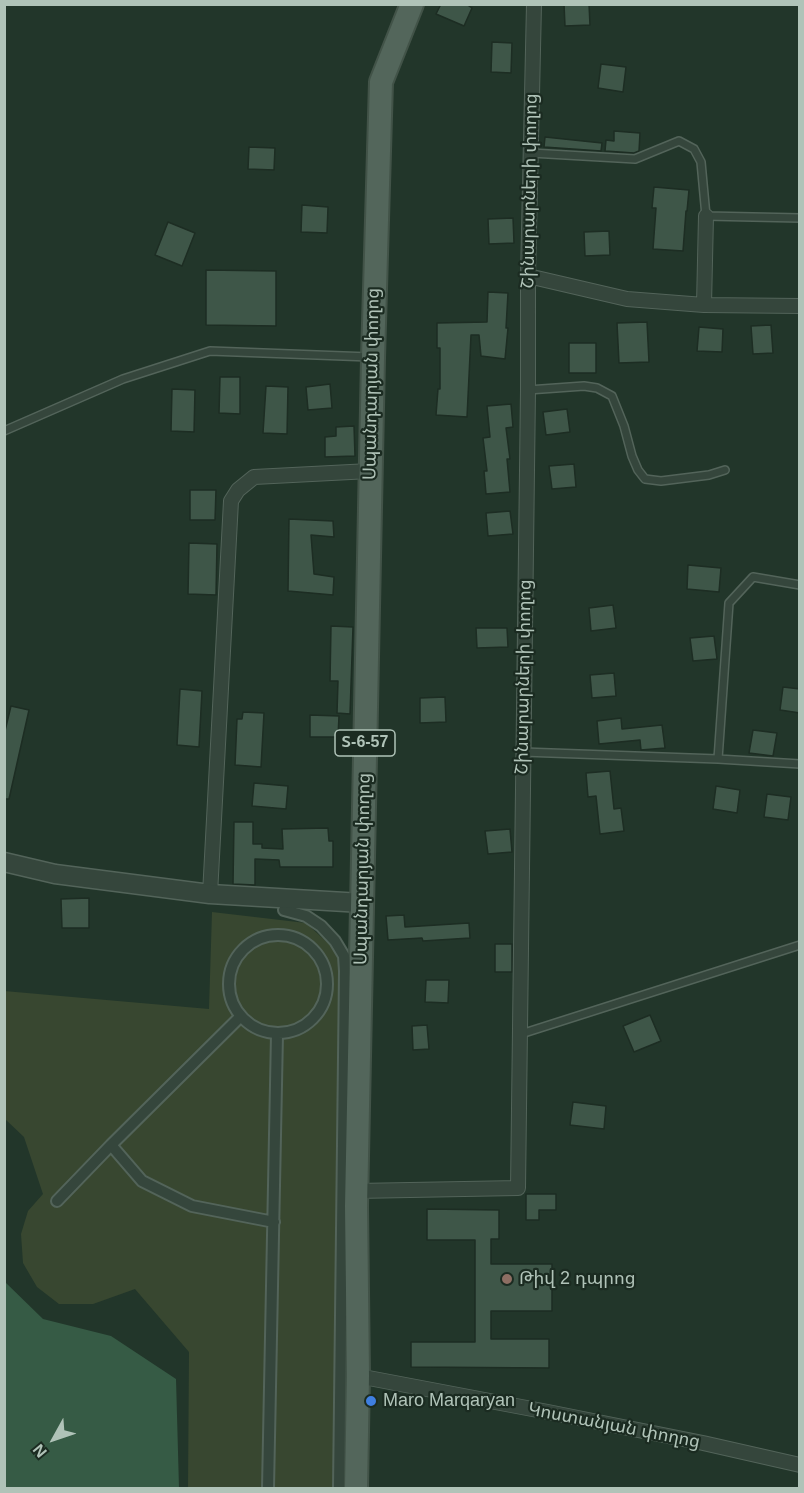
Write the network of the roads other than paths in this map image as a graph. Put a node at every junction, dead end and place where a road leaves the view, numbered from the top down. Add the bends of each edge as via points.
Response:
1 (412, 4) edge
2 (534, 4) edge
3 (531, 153) junction
4 (706, 216) junction
5 (800, 218) edge
6 (528, 276) junction
7 (704, 305) junction
8 (800, 306) edge
9 (373, 358) junction
10 (528, 390) junction
11 (4, 431) edge
12 (725, 470) dead end
13 (370, 471) junction
14 (800, 585) edge
15 (523, 752) junction
16 (718, 759) junction
17 (800, 764) edge
18 (4, 862) edge
19 (210, 894) junction
20 (362, 903) junction
21 (284, 910) dead end
22 (800, 945) edge
23 (325, 995) junction
24 (345, 998) junction
25 (240, 1017) junction
26 (277, 1034) junction
27 (521, 1034) junction
28 (111, 1145) junction
29 (356, 1191) junction
30 (57, 1201) dead end
31 (274, 1222) junction
32 (358, 1376) junction
33 (800, 1465) edge
34 (348, 1486) edge
35 (268, 1488) edge

1 - 9 main road, Սպանդարյան փողոց / Տ-6-57 via 381,82
2 - 3 street, Շինարարների փողոց
3 - 4 lane via 635,159 679,141 694,148 701,162
3 - 6 street, Շինարարների փողոց
4 - 5 lane
4 - 7 street
6 - 7 street via 627,299
6 - 10 street, Շինարարների փողոց
7 - 8 street
9 - 11 lane via 210,351 123,379
9 - 13 main road, Սպանդարյան փողոց / Տ-6-57
10 - 12 lane via 584,386 612,396 632,456 645,479 661,481
10 - 15 street, Շինարարների փողոց
13 - 19 street via 254,477 231,501
13 - 20 main road, Սպանդարյան փողոց / Տ-6-57
14 - 16 lane via 753,577 729,603
15 - 16 lane
15 - 27 street, Շինարարների փողոց
16 - 17 lane
18 - 19 street via 55,874
19 - 20 street
20 - 29 main road, Սպանդարյան փողոց / Տ-6-57
21 - 24 street via 306,916 335,941 344,956
22 - 27 lane
23 - 24 street
23 - 25 street via 327,972 312,946 284,933 254,938 233,960 227,989
23 - 26 street via 325,1002 306,1026
24 - 34 street
25 - 26 street via 256,1029
25 - 28 street
26 - 31 street
27 - 29 street, Շինարարների փողոց via 518,1188
28 - 30 street
28 - 31 street via 142,1182 192,1206
29 - 32 main road, Սպանդարյան փողոց / Տ-6-57
31 - 35 street
32 - 33 street, Կոստանյան փողոց
32 - 34 main road, Սպանդարյան փողոց / Տ-6-57

